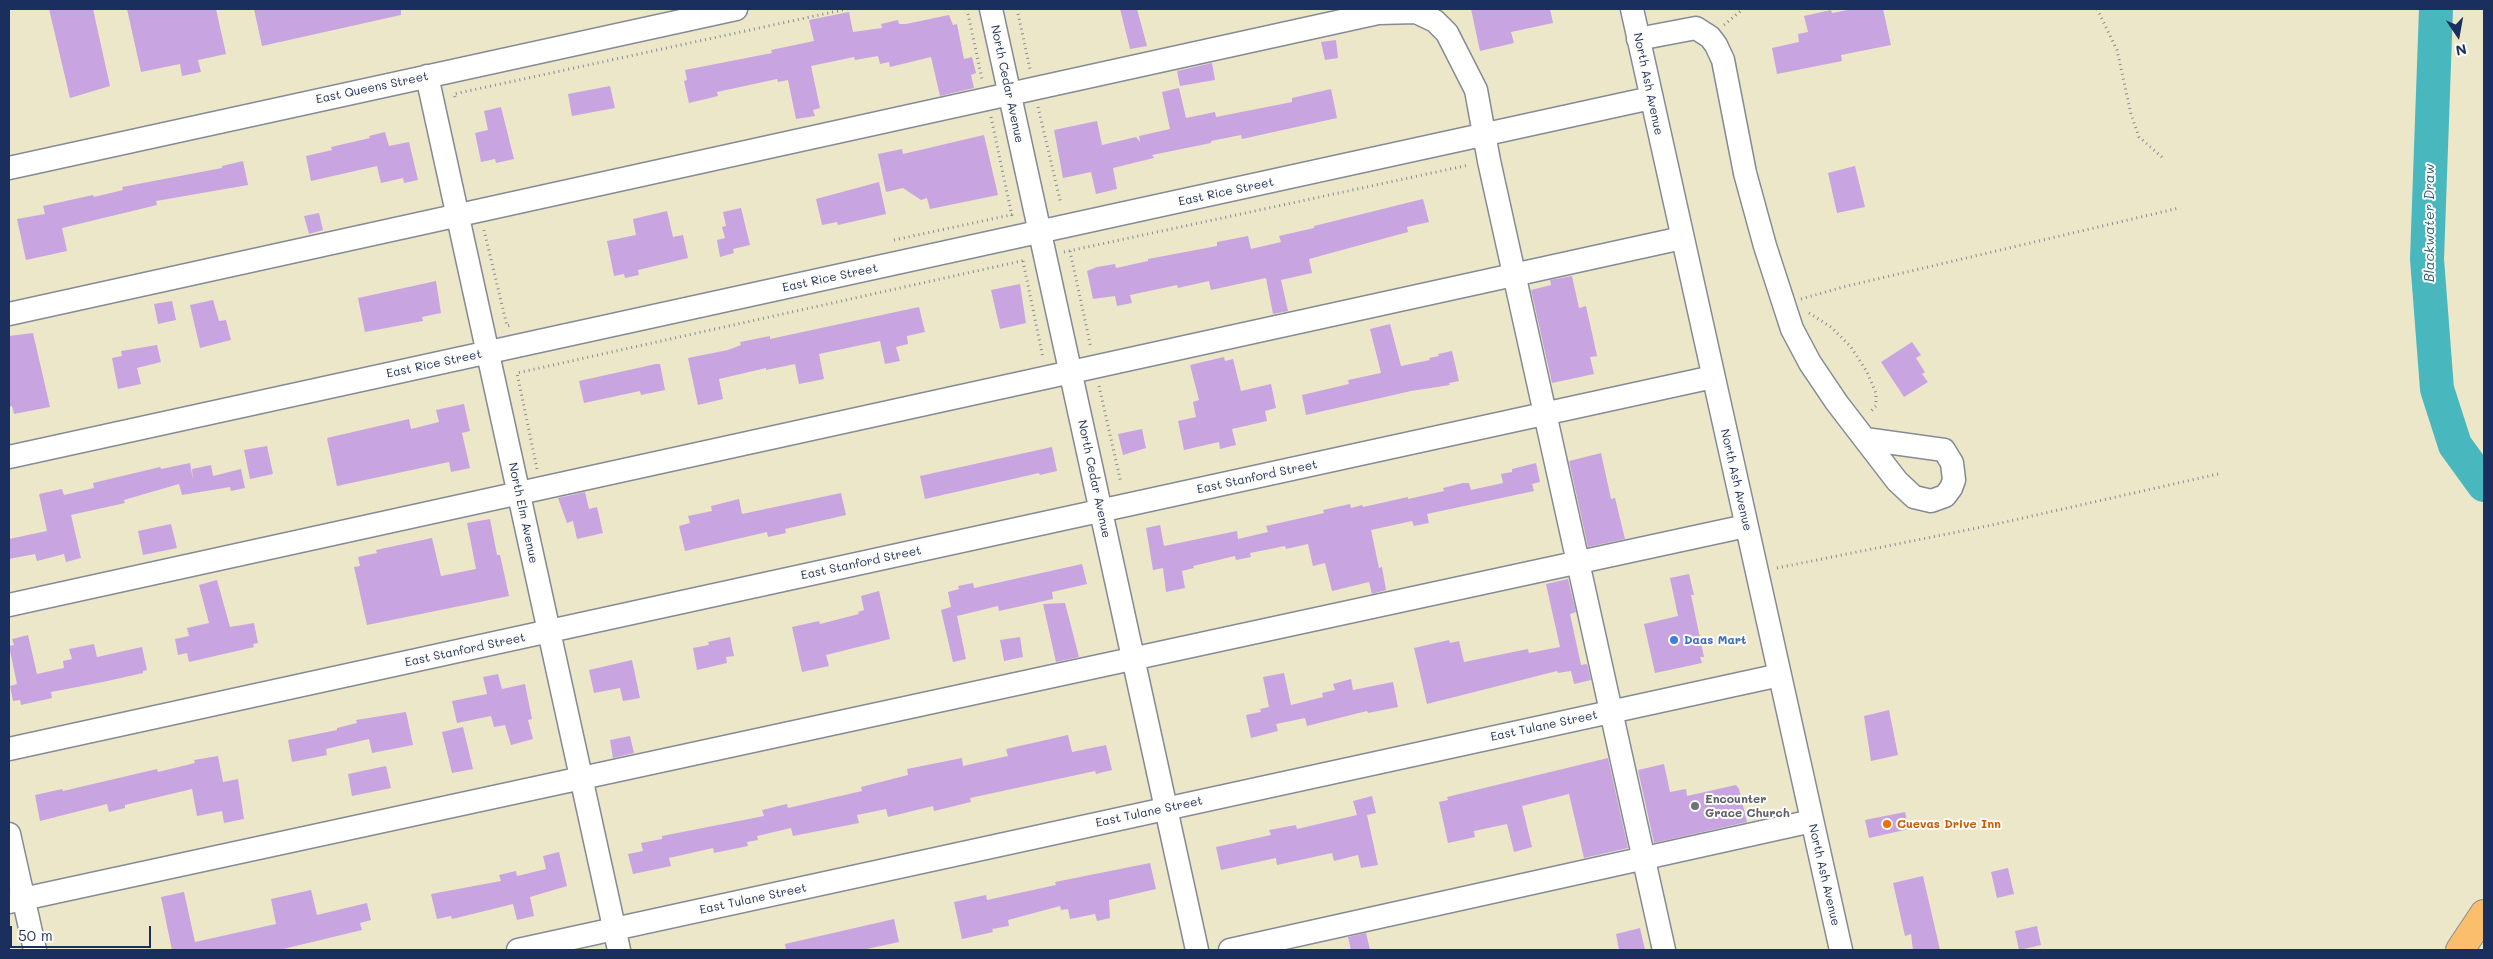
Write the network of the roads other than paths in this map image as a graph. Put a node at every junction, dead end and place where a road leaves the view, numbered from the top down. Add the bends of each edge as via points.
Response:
1 (736, 9) edge
2 (991, 9) edge
3 (1632, 9) edge
4 (1638, 39) junction
5 (427, 76) junction
6 (1010, 95) junction
7 (1651, 98) junction
8 (1484, 135) junction
9 (9, 168) edge
10 (458, 215) junction
11 (1040, 232) junction
12 (1682, 238) junction
13 (1514, 276) junction
14 (9, 314) edge
15 (488, 353) junction
16 (1070, 373) junction
17 (1713, 377) junction
18 (1544, 414) junction
19 (1865, 439) road end
20 (9, 457) edge
21 (519, 493) junction
22 (1101, 511) junction
23 (1746, 526) junction
24 (1578, 563) junction
25 (9, 605) edge
26 (549, 631) junction
27 (1133, 659) junction
28 (1780, 675) junction
29 (1610, 712) junction
30 (9, 749) edge
31 (582, 779) junction
32 (1166, 809) junction
33 (1812, 821) junction
34 (9, 834) edge
35 (1644, 860) junction
36 (16, 901) edge
37 (2484, 914) edge
38 (617, 940) edge
39 (35, 950) edge
40 (518, 950) edge
41 (1197, 950) edge
42 (1230, 950) edge
43 (1664, 950) edge
44 (1841, 950) edge
45 (2460, 950) edge

1 - 5 street, East Queens Street
2 - 6 street, North Cedar Avenue
3 - 4 street, North Ash Avenue
4 - 7 street, North Ash Avenue
4 - 19 street via 1696,28 1716,45 1723,60 1745,173 1792,329 1810,363
5 - 9 street, East Queens Street
5 - 10 street, North Elm Avenue
6 - 8 street via 1378,13 1416,12 1435,20 1451,40 1476,90
6 - 10 street
6 - 11 street, North Cedar Avenue
7 - 8 street, East Rice Street
7 - 12 street, North Ash Avenue
8 - 11 street, East Rice Street
8 - 13 street
10 - 14 street
10 - 15 street, North Elm Avenue
11 - 15 street, East Rice Street
11 - 16 street, North Cedar Avenue
12 - 13 street
12 - 17 street, North Ash Avenue
13 - 16 street
13 - 18 street
15 - 20 street, East Rice Street
15 - 21 street, North Elm Avenue
16 - 21 street
16 - 22 street, North Cedar Avenue
17 - 18 street, East Stanford Street
17 - 23 street, North Ash Avenue
18 - 22 street, East Stanford Street
18 - 24 street
21 - 25 street
21 - 26 street, North Elm Avenue
22 - 26 street, East Stanford Street
22 - 27 street, North Cedar Avenue
23 - 24 street
23 - 28 street, North Ash Avenue
24 - 27 street
24 - 29 street
26 - 30 street, East Stanford Street
26 - 31 street, North Elm Avenue
27 - 31 street
27 - 32 street, North Cedar Avenue
28 - 29 street, East Tulane Street
28 - 33 street, North Ash Avenue
29 - 32 street, East Tulane Street
29 - 35 street
31 - 36 street
31 - 38 street, North Elm Avenue
32 - 38 street, East Tulane Street
32 - 41 street, North Cedar Avenue
33 - 35 street
33 - 44 street, North Ash Avenue
34 - 36 street
35 - 42 street
35 - 43 street
36 - 39 street
37 - 45 main road
38 - 40 street, East Tulane Street

